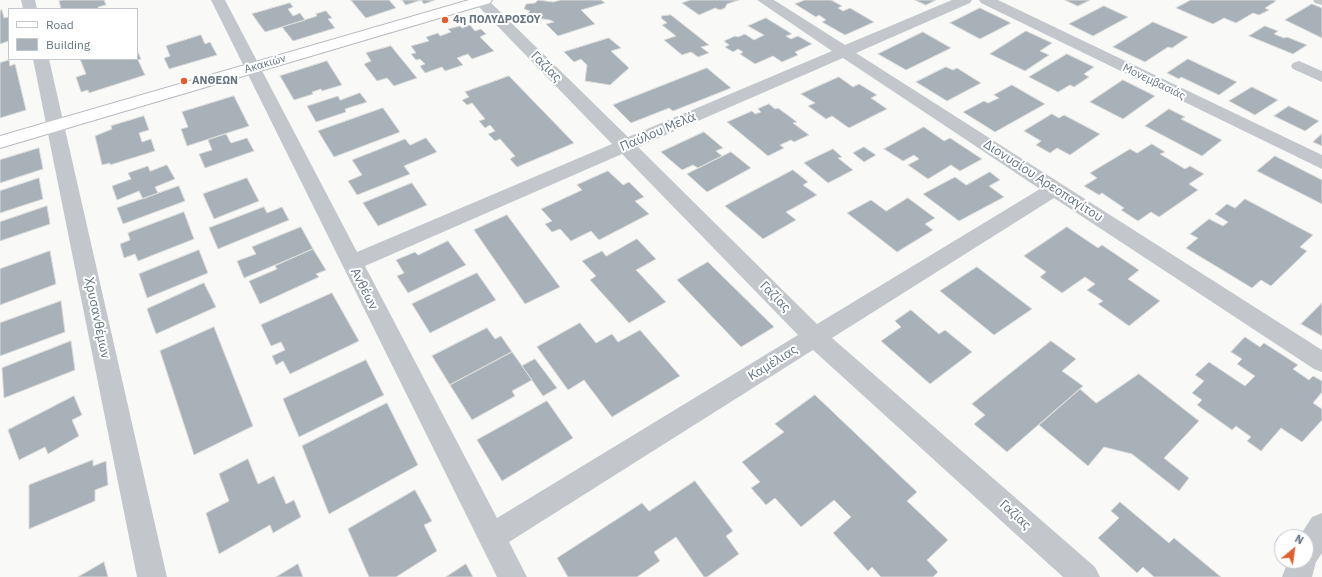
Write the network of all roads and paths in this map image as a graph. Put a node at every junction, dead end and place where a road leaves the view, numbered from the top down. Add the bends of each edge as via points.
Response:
1 (218, 0) edge
2 (764, 0) edge
3 (965, 0) edge
4 (986, 0) edge
5 (483, 1) edge
6 (844, 52) junction
7 (41, 60) edge
8 (1299, 66) dead end
9 (251, 68) junction
10 (1322, 77) edge
11 (56, 126) junction
12 (0, 142) edge
13 (624, 146) junction
14 (1322, 163) edge
15 (1054, 189) junction
16 (351, 264) junction
17 (815, 337) junction
18 (1322, 362) edge
19 (1322, 527) edge
20 (491, 537) junction
21 (1314, 540) edge
22 (152, 577) edge
23 (512, 577) edge
24 (1085, 577) edge

1 - 9 street, Ανθέων
2 - 6 street, Διονυσίου Αρεοπαγίτου
3 - 6 street, Παύλου Μελά
4 - 14 street, Μονεμβασιάς
5 - 9 street, Ακακιών
5 - 13 street, Γαζίας
6 - 13 street, Παύλου Μελά
6 - 15 street, Διονυσίου Αρεοπαγίτου
7 - 11 street, Χρυσανθέμων
8 - 10 street
9 - 11 street, Ακακιών
9 - 16 street, Ανθέων
11 - 12 street, Ακακιών
11 - 22 street, Χρυσανθέμων
13 - 16 street, Παύλου Μελά
13 - 17 street, Γαζίας
15 - 17 street, Καμέλιας
15 - 18 street, Διονυσίου Αρεοπαγίτου
16 - 20 street, Ανθέων
17 - 20 street, Καμέλιας
17 - 24 street, Γαζίας
19 - 21 street
20 - 23 street, Ανθέων

